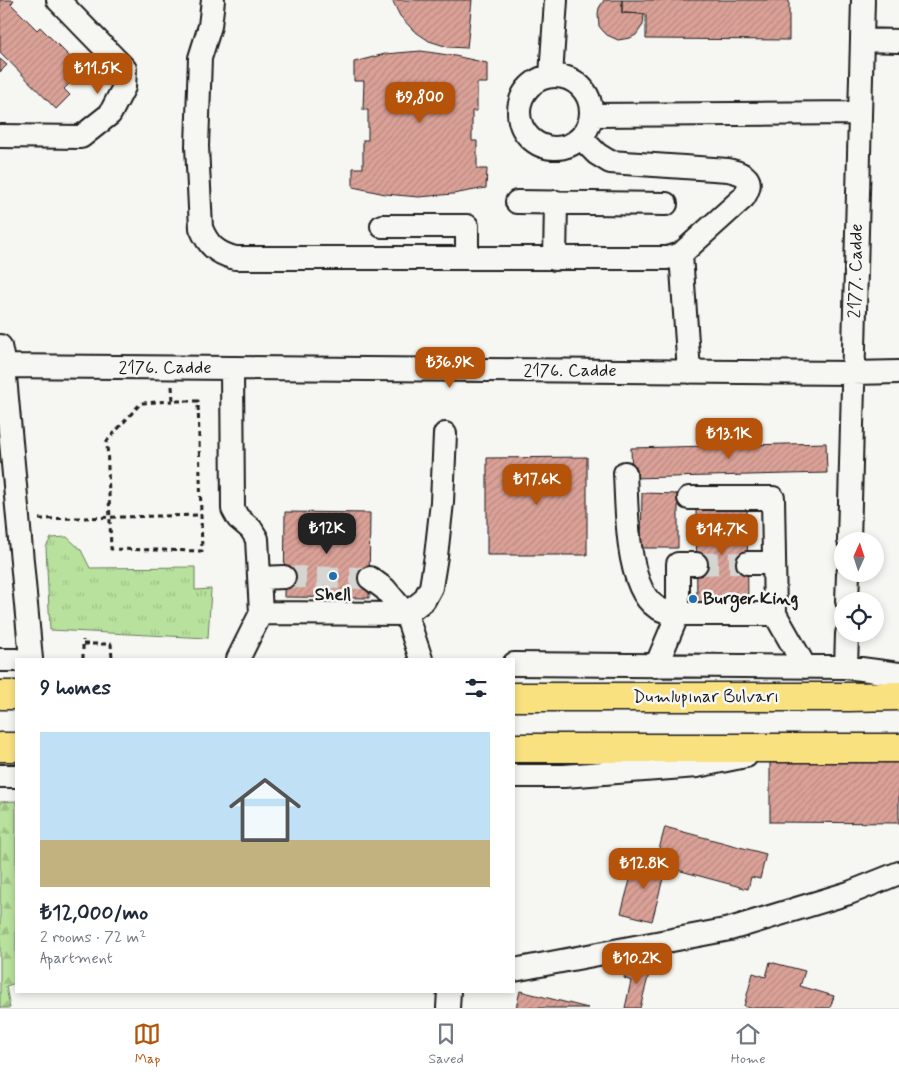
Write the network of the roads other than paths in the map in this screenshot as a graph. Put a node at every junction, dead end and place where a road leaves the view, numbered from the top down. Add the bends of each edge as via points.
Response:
1 (58, 0) edge
2 (213, 0) edge
3 (556, 0) edge
4 (862, 0) edge
5 (862, 40) junction
6 (899, 41) edge
7 (551, 76) junction
8 (860, 114) junction
9 (591, 115) junction
10 (0, 121) edge
11 (8, 137) edge
12 (581, 138) junction
13 (517, 202) dead end
14 (556, 202) junction
15 (666, 204) dead end
16 (382, 226) dead end
17 (681, 254) junction
18 (467, 258) junction
19 (555, 259) junction
20 (1, 359) edge
21 (232, 368) junction
22 (690, 372) junction
23 (899, 372) edge
24 (853, 373) junction
25 (445, 434) dead end
26 (625, 473) dead end
27 (689, 498) dead end
28 (849, 532) edge
29 (748, 563) tunnel mouth
30 (774, 563) junction
31 (696, 564) tunnel mouth
32 (284, 577) tunnel mouth
33 (260, 578) junction
34 (370, 578) tunnel mouth
35 (261, 613) junction
36 (406, 614) junction
37 (678, 614) junction
38 (775, 614) junction
39 (847, 642) edge
40 (31, 658) edge
41 (238, 658) edge
42 (421, 658) edge
43 (0, 660) edge
44 (15, 660) edge
45 (515, 664) edge
46 (656, 666) junction
47 (805, 667) junction
48 (846, 667) junction
49 (899, 674) edge
50 (0, 695) edge
51 (15, 695) edge
52 (899, 696) edge
53 (515, 697) edge
54 (0, 747) edge
55 (15, 747) edge
56 (515, 748) edge
57 (792, 748) junction
58 (899, 748) edge
59 (0, 776) edge
60 (15, 776) edge
61 (515, 776) edge
62 (899, 873) edge
63 (515, 970) edge
64 (449, 993) edge
65 (448, 1008) edge

1 - 11 street via 125,69 124,87 110,114 81,137
2 - 18 street via 210,26 200,58 198,146 201,228 213,248 234,258
3 - 7 street
4 - 5 street, 2177. Cadde
5 - 6 street
5 - 8 street, 2177. Cadde
7 - 9 street via 576,82 590,102
7 - 12 street via 539,79 521,97 518,116 524,134 545,148 558,149
8 - 9 street
8 - 24 street, 2177. Cadde
9 - 12 street
10 - 11 street
12 - 17 street via 610,162 728,170 747,177 749,184 744,198
13 - 14 street
14 - 15 street
14 - 19 street
16 - 18 street via 467,226
17 - 19 street via 667,258
17 - 22 street
18 - 19 street
20 - 21 street, 2176. Cadde
20 - 40 street
21 - 22 street, 2176. Cadde
21 - 33 street via 233,509 257,539
22 - 24 street, 2176. Cadde
23 - 24 street, 2176. Cadde
24 - 28 street, 2177. Cadde
25 - 36 street via 442,502 431,587 424,600
26 - 37 street via 634,569 650,601 659,609
27 - 30 street via 773,498
29 - 30 street
30 - 38 street
31 - 37 street via 678,564
32 - 33 street
33 - 35 street
34 - 36 street via 385,589
35 - 36 street
35 - 41 street
36 - 42 street
37 - 38 street
37 - 46 street
38 - 47 street
39 - 48 street
43 - 44 street
45 - 46 street
46 - 47 street
47 - 48 street
48 - 49 street
50 - 51 highway
52 - 53 highway, Dumlupınar Bulvarı
54 - 55 highway
56 - 57 highway
57 - 58 highway
57 - 61 street via 697,766 564,776
59 - 60 street
62 - 63 street via 849,893 730,929
64 - 65 street

